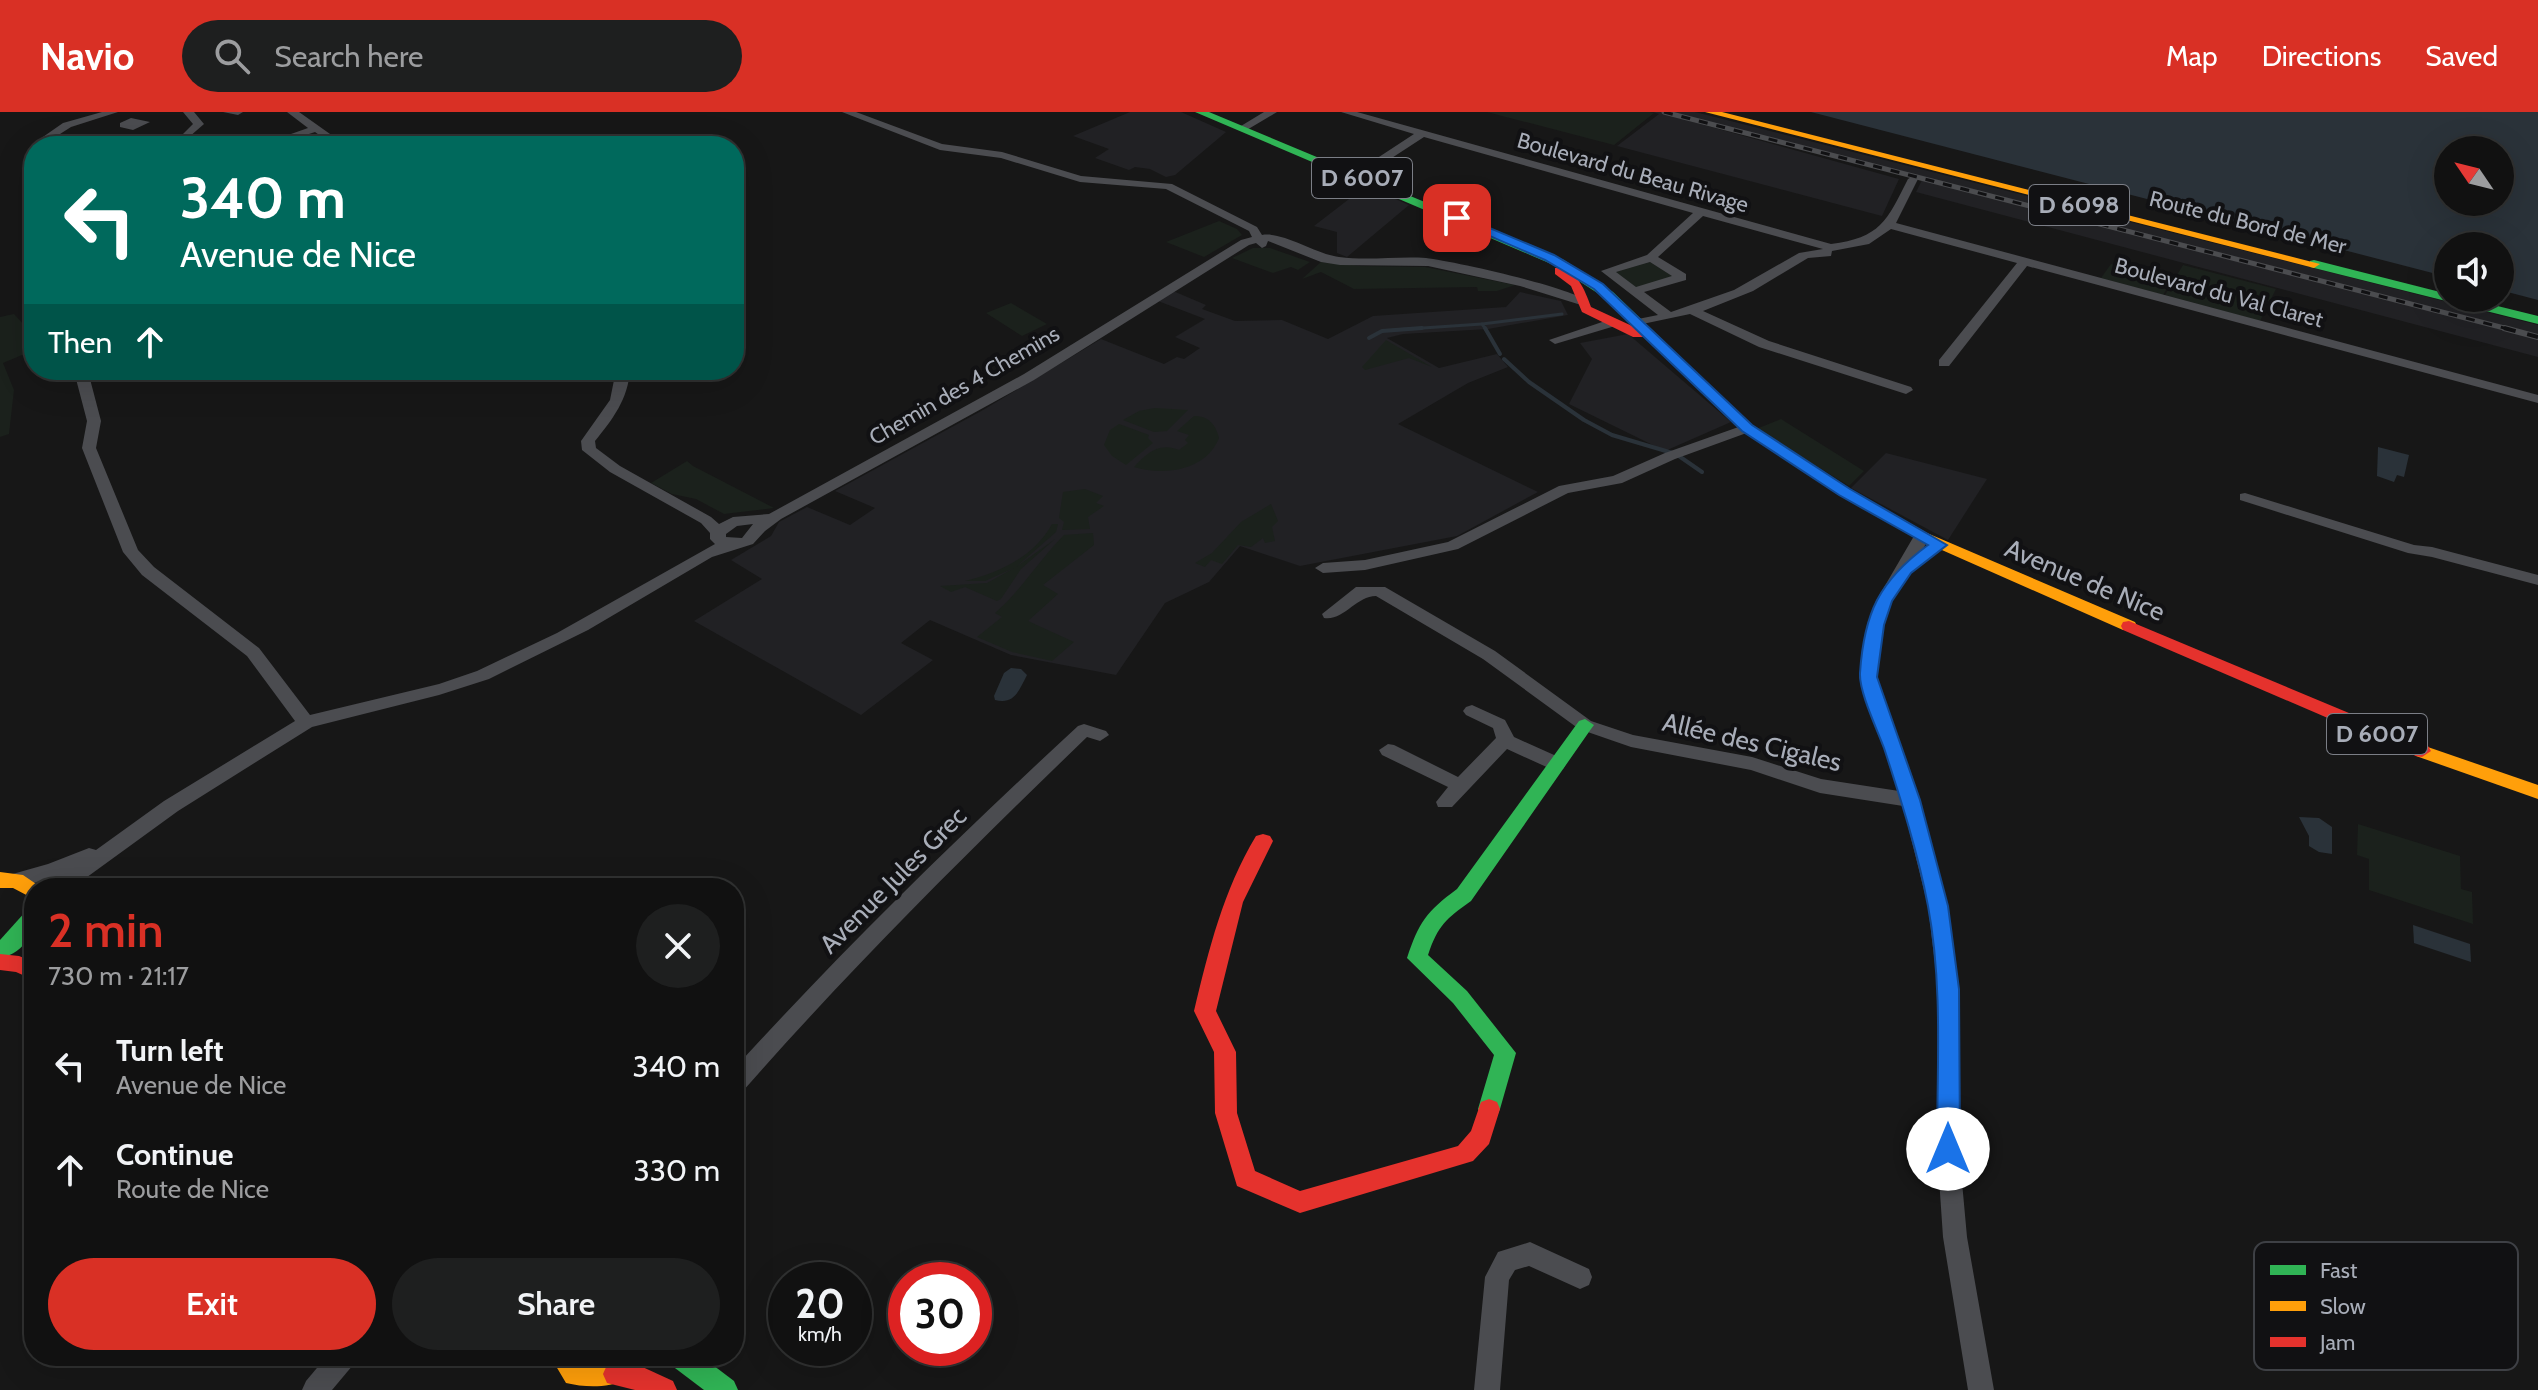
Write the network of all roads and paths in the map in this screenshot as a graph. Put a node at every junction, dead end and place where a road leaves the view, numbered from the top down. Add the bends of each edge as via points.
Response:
1 (113, 112) edge
2 (145, 112) edge
3 (188, 112) edge
4 (228, 112) edge
5 (238, 112) edge
6 (292, 112) edge
7 (847, 112) edge
8 (1200, 112) edge
9 (1272, 112) edge
10 (1346, 112) edge
11 (1710, 112) edge
12 (135, 120) dead end
13 (1238, 121) edge
14 (317, 128) junction
15 (1423, 133) junction
16 (50, 136) edge
17 (186, 136) edge
18 (293, 136) edge
19 (328, 136) edge
20 (1357, 176) junction
21 (1913, 179) dead end
22 (1700, 212) junction
23 (1889, 225) junction
24 (1261, 241) junction
25 (1822, 248) junction
26 (1534, 252) junction
27 (1651, 258) junction
28 (2025, 261) junction
29 (1634, 291) junction
30 (2434, 294) edge
31 (1580, 296) junction
32 (1616, 303) junction
33 (1691, 310) junction
34 (2506, 312) edge
35 (1668, 316) junction
36 (2538, 320) edge
37 (1618, 322) junction
38 (1555, 340) dead end
39 (1944, 363) dead end
40 (83, 380) edge
41 (623, 380) edge
42 (1906, 390) dead end
43 (2538, 399) edge
44 (1747, 428) junction
45 (2245, 497) dead end
46 (706, 520) junction
47 (733, 522) junction
48 (756, 525) junction
49 (1922, 536) junction
50 (719, 542) junction
51 (1939, 545) junction
52 (1323, 568) dead end
53 (1905, 569) junction
54 (2538, 580) edge
55 (1330, 614) dead end
56 (1472, 711) dead end
57 (306, 723) junction
58 (1585, 725) junction
59 (1100, 735) dead end
60 (1505, 740) junction
61 (1388, 750) dead end
62 (1557, 764) junction
63 (1461, 786) junction
64 (2538, 792) edge
65 (1911, 800) junction
66 (1445, 802) dead end
67 (161, 813) junction
68 (1263, 841) dead end
69 (71, 878) edge
70 (8, 880) edge
71 (24, 932) edge
72 (0, 951) edge
73 (0, 962) edge
74 (24, 966) edge
75 (744, 1074) edge
76 (1580, 1277) dead end
77 (335, 1366) edge
78 (565, 1366) edge
79 (625, 1366) edge
80 (693, 1366) edge
81 (616, 1374) junction
82 (315, 1390) edge
83 (664, 1390) edge
84 (725, 1390) edge
85 (1487, 1390) edge
86 (1981, 1390) edge

1 - 16 street via 67,125
2 - 12 street
3 - 17 street via 199,124
4 - 5 street
6 - 14 street
7 - 24 street via 940,147 1002,155 1080,179 1168,186 1253,229
8 - 13 main road, D 6007
9 - 13 street
10 - 15 street, Boulevard du Beau Rivage
11 - 30 main road, Route du Bord de Mer / D 6098
13 - 20 main road, D 6007
14 - 18 street
14 - 19 street
15 - 20 street
15 - 22 street, Boulevard du Beau Rivage
20 - 26 main road, D 6007
21 - 23 street
22 - 25 street, Boulevard du Beau Rivage
22 - 27 street
23 - 25 street via 1874,240
23 - 28 street, Boulevard du Val Claret
24 - 31 street via 1340,261 1428,262
24 - 48 street, Chemin des 4 Chemins via 1171,287 1029,377
25 - 33 street via 1741,292
26 - 31 main road, Avenue de Nice / D 6007 via 1576,284
26 - 32 main road, Avenue de Nice / D 6007 via 1599,287
27 - 29 street via 1607,271
27 - 29 street via 1682,277
28 - 39 street
28 - 43 street, Boulevard du Val Claret
29 - 35 street
31 - 32 main road via 1603,295
31 - 37 main road, Avenue de Nice / D 6007 via 1586,309
32 - 37 main road, Avenue de Nice / D 6007
33 - 35 street
33 - 42 street via 1764,344
34 - 36 main road, Route du Bord de Mer / D 6098
35 - 37 street
37 - 38 street
37 - 44 main road, Avenue de Nice / D 6007 via 1654,340
40 - 57 street via 94,421 89,448 131,552 253,652
41 - 46 street via 614,408 588,441 589,450
44 - 49 main road, Avenue de Nice / D 6007
44 - 52 street via 1617,480 1564,489 1453,546 1365,565
45 - 54 street via 2413,550
46 - 47 street
46 - 50 street
47 - 48 street
47 - 50 street
48 - 50 street, Chemin des 4 Chemins via 756,534 747,541
49 - 51 main road, Avenue de Nice / D 6007
49 - 53 street
50 - 57 street via 604,614 482,676
51 - 53 street
51 - 64 main road, Avenue de Nice / D 6007 via 2402,744
53 - 65 street via 1879,613 1868,677
55 - 58 street, Allée des Cigales via 1362,591 1379,591 1489,655
56 - 60 street via 1499,724
57 - 67 street
58 - 62 main road
58 - 65 street, Allée des Cigales via 1631,741 1752,764 1820,786
59 - 75 street, Avenue Jules Grec via 1084,730 958,849
60 - 62 street
60 - 63 street
61 - 63 street
62 - 68 main road via 1464,895 1420,935 1417,958 1460,997 1505,1053 1481,1137 1465,1154 1300,1202 1245,1178 1226,1113 1225,1052 1205,1011 1227,926 1253,854
63 - 66 street
65 - 86 street via 1938,906 1948,989 1948,1149 1954,1222
67 - 69 street
67 - 70 street via 77,861
71 - 72 main road
73 - 74 main road
76 - 85 street via 1530,1254 1507,1260 1497,1277
77 - 82 street
78 - 81 main road via 585,1381
79 - 81 main road
80 - 84 main road
81 - 83 main road

